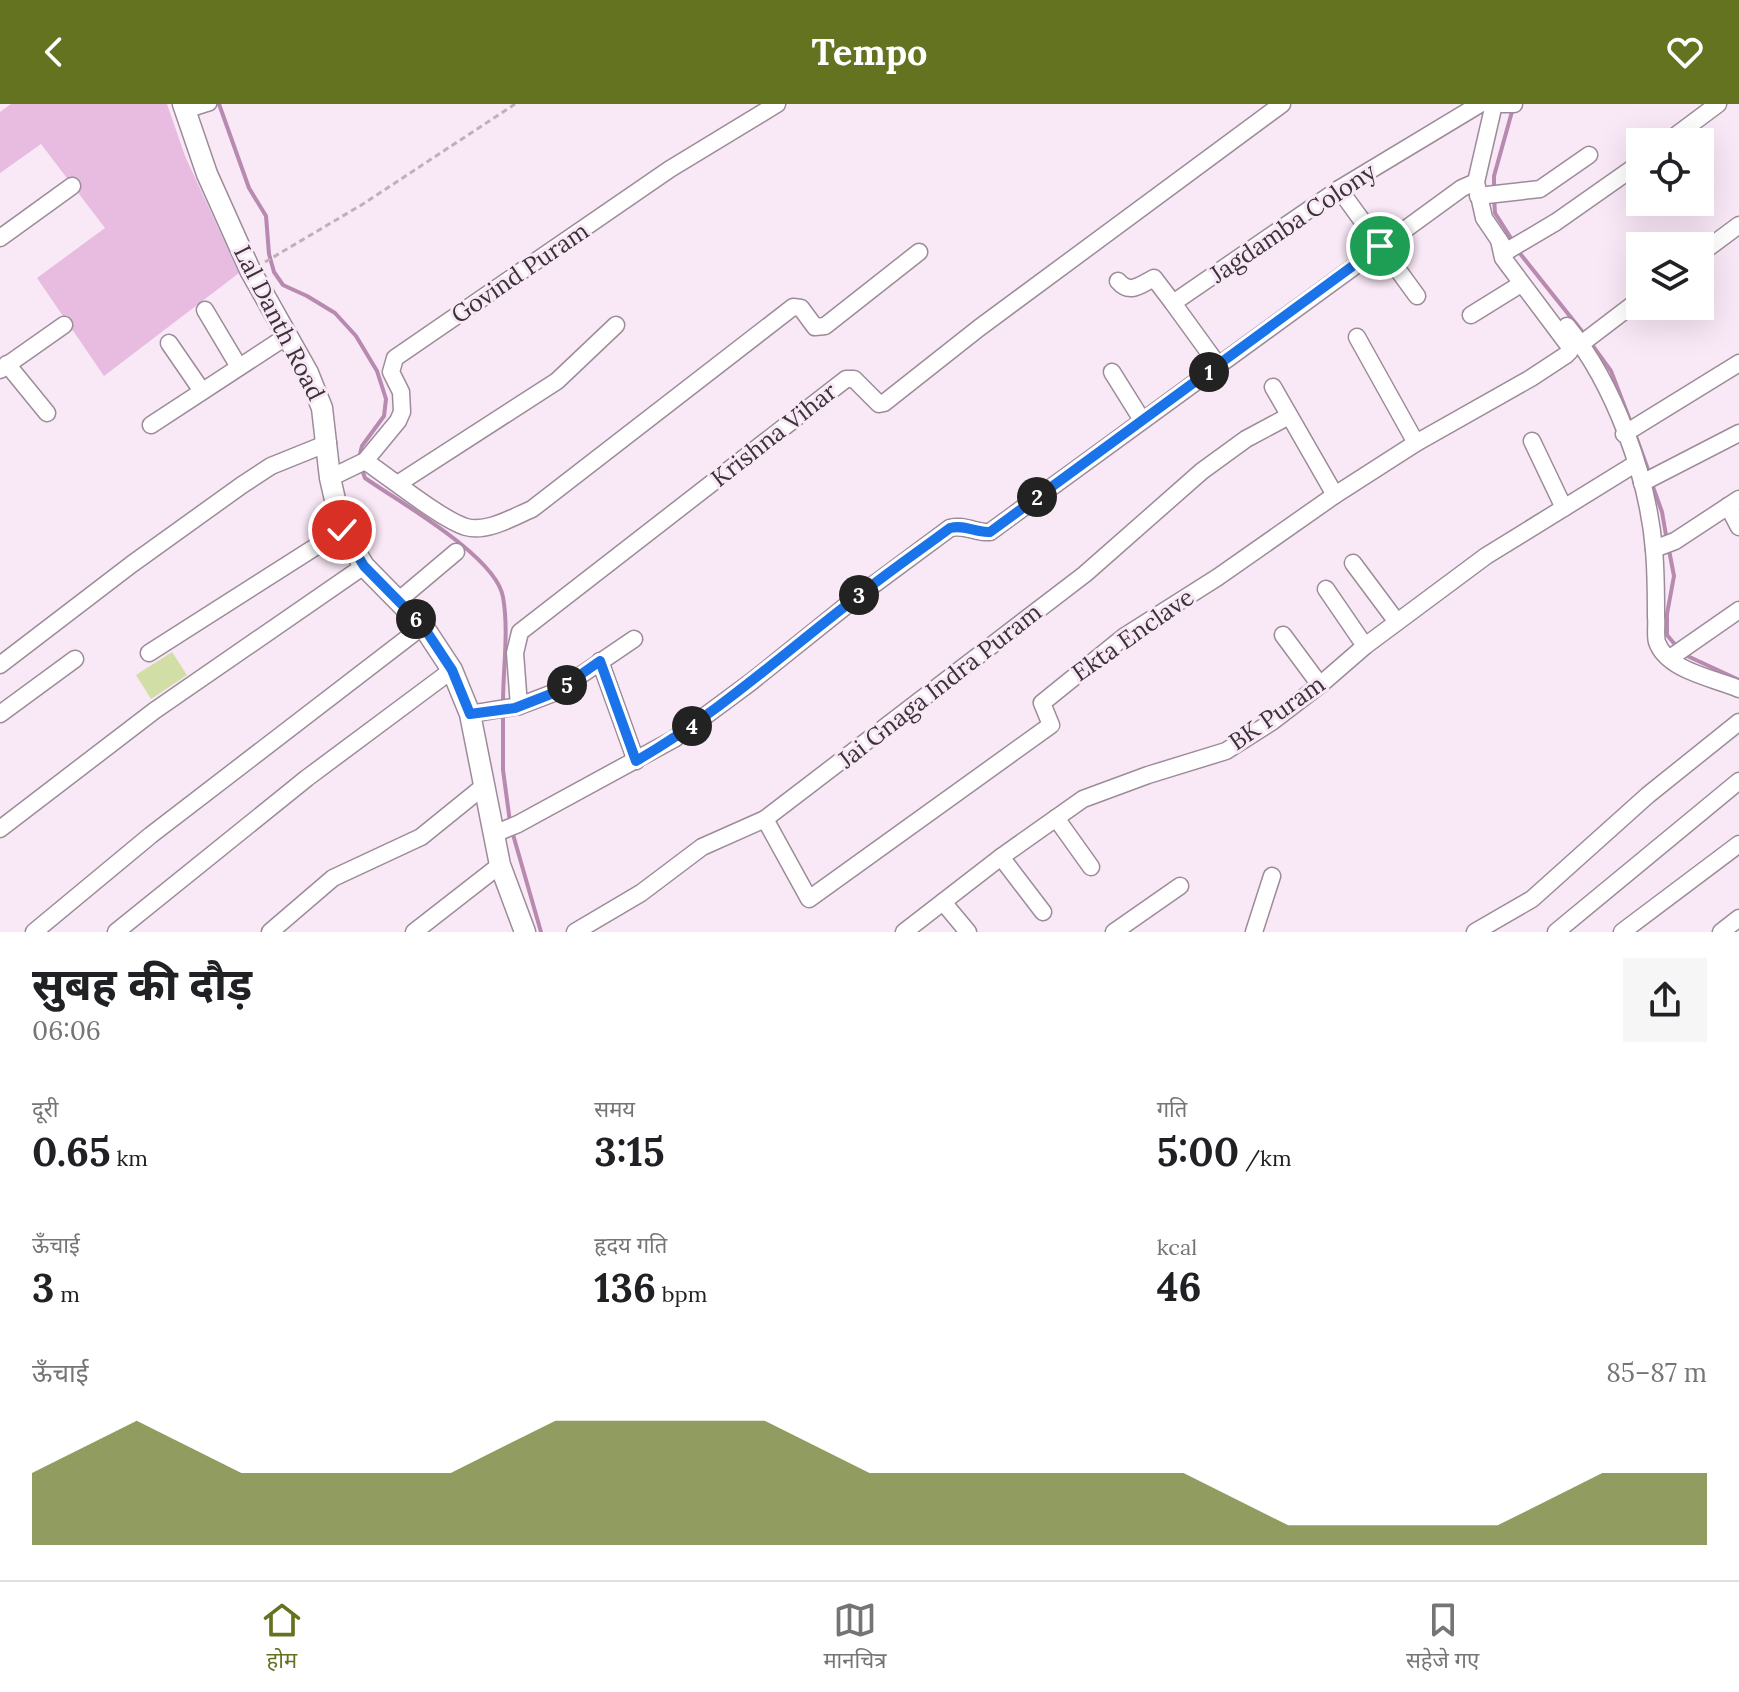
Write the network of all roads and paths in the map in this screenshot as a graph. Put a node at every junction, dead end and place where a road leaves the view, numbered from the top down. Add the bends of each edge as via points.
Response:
1 (210, 104) edge
2 (515, 104) edge
3 (777, 104) edge
4 (1282, 104) edge
5 (1480, 104) edge
6 (1494, 104) edge
7 (1502, 104) edge
8 (1511, 104) edge
9 (1718, 104) edge
10 (184, 108) edge
11 (1686, 128) edge
12 (1589, 155) dead end
13 (1626, 173) edge
14 (72, 186) dead end
15 (1339, 189) junction
16 (1485, 193) junction
17 (1739, 225) edge
18 (0, 238) edge
19 (1714, 244) edge
20 (1380, 246) junction
21 (1509, 246) junction
22 (919, 252) dead end
23 (262, 264) dead end
24 (1118, 281) dead end
25 (1521, 284) junction
26 (1417, 296) dead end
27 (1173, 303) junction
28 (1626, 309) edge
29 (205, 310) dead end
30 (1471, 315) dead end
31 (64, 325) dead end
32 (616, 325) dead end
33 (287, 336) junction
34 (1357, 337) dead end
35 (1582, 341) junction
36 (169, 343) dead end
37 (1739, 363) edge
38 (1218, 365) junction
39 (4, 367) edge
40 (239, 367) junction
41 (1112, 372) dead end
42 (1273, 387) dead end
43 (202, 391) junction
44 (47, 413) dead end
45 (1289, 416) junction
46 (1142, 420) junction
47 (151, 425) dead end
48 (1630, 431) junction
49 (1739, 433) edge
50 (1532, 441) dead end
51 (328, 443) junction
52 (1416, 443) junction
53 (1635, 464) junction
54 (358, 465) junction
55 (330, 478) junction
56 (1649, 480) junction
57 (399, 483) junction
58 (1335, 495) junction
59 (1734, 503) edge
60 (1564, 508) junction
61 (1739, 527) edge
62 (342, 530) junction
63 (1664, 546) junction
64 (456, 552) dead end
65 (1353, 563) dead end
66 (364, 566) junction
67 (1326, 589) dead end
68 (399, 600) junction
69 (1739, 610) edge
70 (1397, 622) junction
71 (423, 626) junction
72 (1283, 635) dead end
73 (634, 639) dead end
74 (1365, 646) junction
75 (149, 653) dead end
76 (1677, 654) junction
77 (75, 659) dead end
78 (600, 661) junction
79 (0, 665) edge
80 (452, 670) junction
81 (1736, 683) edge
82 (1320, 685) junction
83 (511, 708) junction
84 (0, 714) edge
85 (470, 714) junction
86 (1739, 722) edge
87 (636, 761) junction
88 (1739, 781) edge
89 (484, 786) junction
90 (1056, 818) junction
91 (765, 819) junction
92 (0, 829) edge
93 (506, 829) junction
94 (1739, 844) edge
95 (1001, 857) junction
96 (500, 865) junction
97 (1091, 867) dead end
98 (1272, 876) dead end
99 (1180, 886) dead end
100 (943, 902) junction
101 (1043, 912) dead end
102 (1739, 918) edge
103 (34, 932) edge
104 (116, 932) edge
105 (270, 932) edge
106 (414, 932) edge
107 (525, 932) edge
108 (575, 932) edge
109 (904, 932) edge
110 (968, 932) edge
111 (1114, 932) edge
112 (1254, 932) edge
113 (1475, 932) edge
114 (1556, 932) edge
115 (1622, 932) edge
116 (1721, 932) edge

1 - 10 street
2 - 23 path
3 - 54 street, Govind Puram via 670,169 395,358 391,372 401,392 402,412
4 - 83 street, Krishna Vihar via 884,403 854,379 846,379 534,619 520,632
5 - 15 street, Jagdamba Colony
6 - 16 street
7 - 8 street
9 - 11 street
10 - 33 street, Lal Danth Road via 250,270
12 - 16 street via 1540,189
13 - 21 street via 1556,222
14 - 18 street
15 - 20 street
15 - 27 street, Jagdamba Colony
16 - 20 street via 1462,188
16 - 21 street via 1484,218
17 - 19 street
20 - 26 street
20 - 38 street
21 - 25 street via 1503,258
21 - 35 street
22 - 57 street via 825,326 815,327 801,308 793,307 517,516 467,527
24 - 27 street via 1131,290 1154,278
25 - 30 street
25 - 35 street
27 - 38 street
28 - 35 street, Ekta Enclave
29 - 40 street
31 - 39 street
32 - 57 street via 557,381
33 - 40 street
33 - 51 street, Lal Danth Road via 322,408
34 - 52 street
35 - 48 street
35 - 52 street, Ekta Enclave via 1531,378
36 - 43 street
37 - 48 street
38 - 46 street
39 - 44 street
40 - 43 street
41 - 46 street
42 - 45 street
43 - 47 street
45 - 58 street
45 - 91 street, Jai Gnaga Indra Puram via 1202,471 1085,574
46 - 87 street via 990,532 950,528 751,682
48 - 53 street
49 - 56 street
50 - 60 street
51 - 55 street, Lal Danth Road
51 - 79 street via 271,466 242,485
52 - 58 street, Ekta Enclave
53 - 56 street
53 - 60 street, BK Puram
54 - 55 street, Govind Puram
54 - 57 street
55 - 62 street, Lal Danth Road
56 - 63 street
58 - 91 street, Ekta Enclave via 1125,636 1042,703 1051,725 809,899
59 - 61 street
59 - 63 street
60 - 70 street, BK Puram via 1486,556
62 - 66 street, Lal Danth Road
62 - 75 street
63 - 76 street via 1657,642
64 - 68 street
65 - 70 street
66 - 68 street, Lal Danth Road
66 - 92 street via 154,711
67 - 74 street
68 - 71 street, Lal Danth Road
69 - 76 street
70 - 74 street, BK Puram
71 - 80 street, Lal Danth Road
71 - 103 street via 162,826
72 - 82 street
73 - 78 street
74 - 82 street, BK Puram
76 - 81 street via 1679,666
77 - 84 street
78 - 83 street via 556,692
78 - 87 street
80 - 85 street, Lal Danth Road
80 - 104 street
82 - 90 street, BK Puram via 1226,751 1083,799
83 - 85 street
85 - 89 street, Lal Danth Road
86 - 113 street via 1532,899
87 - 93 street
88 - 114 street
89 - 93 street, Lal Danth Road
89 - 105 street via 421,837 333,878
90 - 95 street, BK Puram
90 - 97 street
91 - 108 street, Jai Gnaga Indra Puram via 702,847 641,893
93 - 96 street, Lal Danth Road
94 - 115 street
95 - 100 street, BK Puram
95 - 101 street
96 - 106 street
96 - 107 street, Lal Danth Road
98 - 112 street
99 - 111 street
100 - 109 street, BK Puram
100 - 110 street
102 - 116 street

